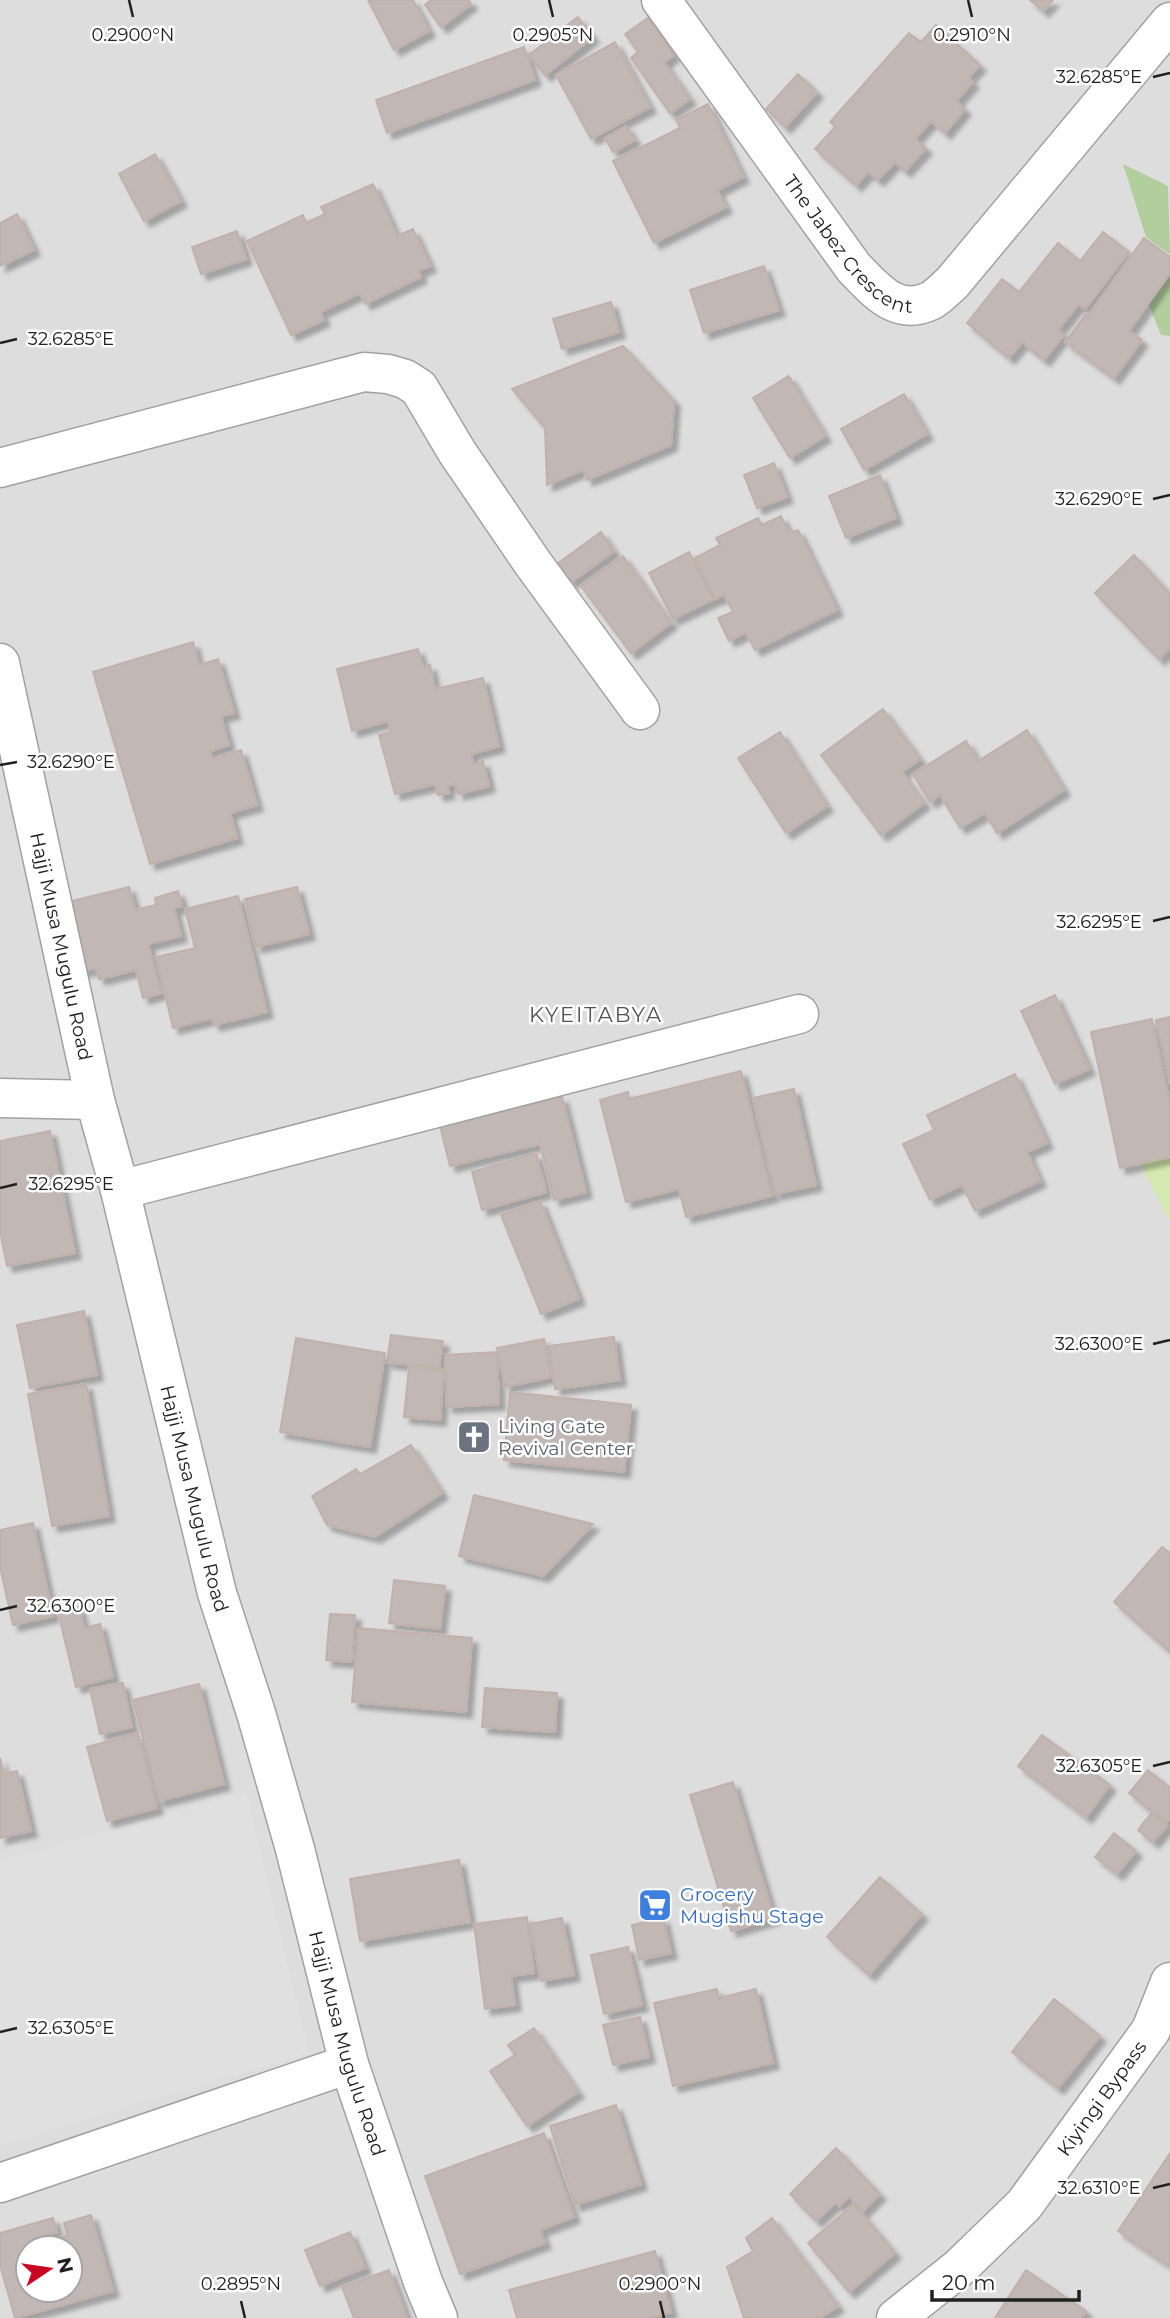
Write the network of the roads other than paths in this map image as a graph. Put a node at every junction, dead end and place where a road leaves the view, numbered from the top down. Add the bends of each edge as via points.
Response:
1 (661, 0) edge
2 (1170, 23) edge
3 (0, 468) edge
4 (0, 663) edge
5 (640, 710) dead end
6 (799, 1014) dead end
7 (0, 1098) edge
8 (95, 1100) junction
9 (120, 1189) junction
10 (1170, 1982) edge
11 (1161, 2035) edge
12 (349, 2064) junction
13 (0, 2183) edge
14 (438, 2318) edge
15 (896, 2318) edge

1 - 2 street, The Jabez Crescent via 854,268 885,299 907,306 930,301 952,283
3 - 5 street via 365,372 405,379 419,388 532,562
4 - 8 street, Hajji Musa Mugulu Road
6 - 9 street
7 - 8 street
8 - 9 street, Hajji Musa Mugulu Road
9 - 12 street, Hajji Musa Mugulu Road via 217,1593 295,1849
10 - 11 street, Kiyingi Bypass
11 - 15 street, Kiyingi Bypass via 1024,2205 960,2267
12 - 13 street
12 - 14 street, Hajji Musa Mugulu Road

